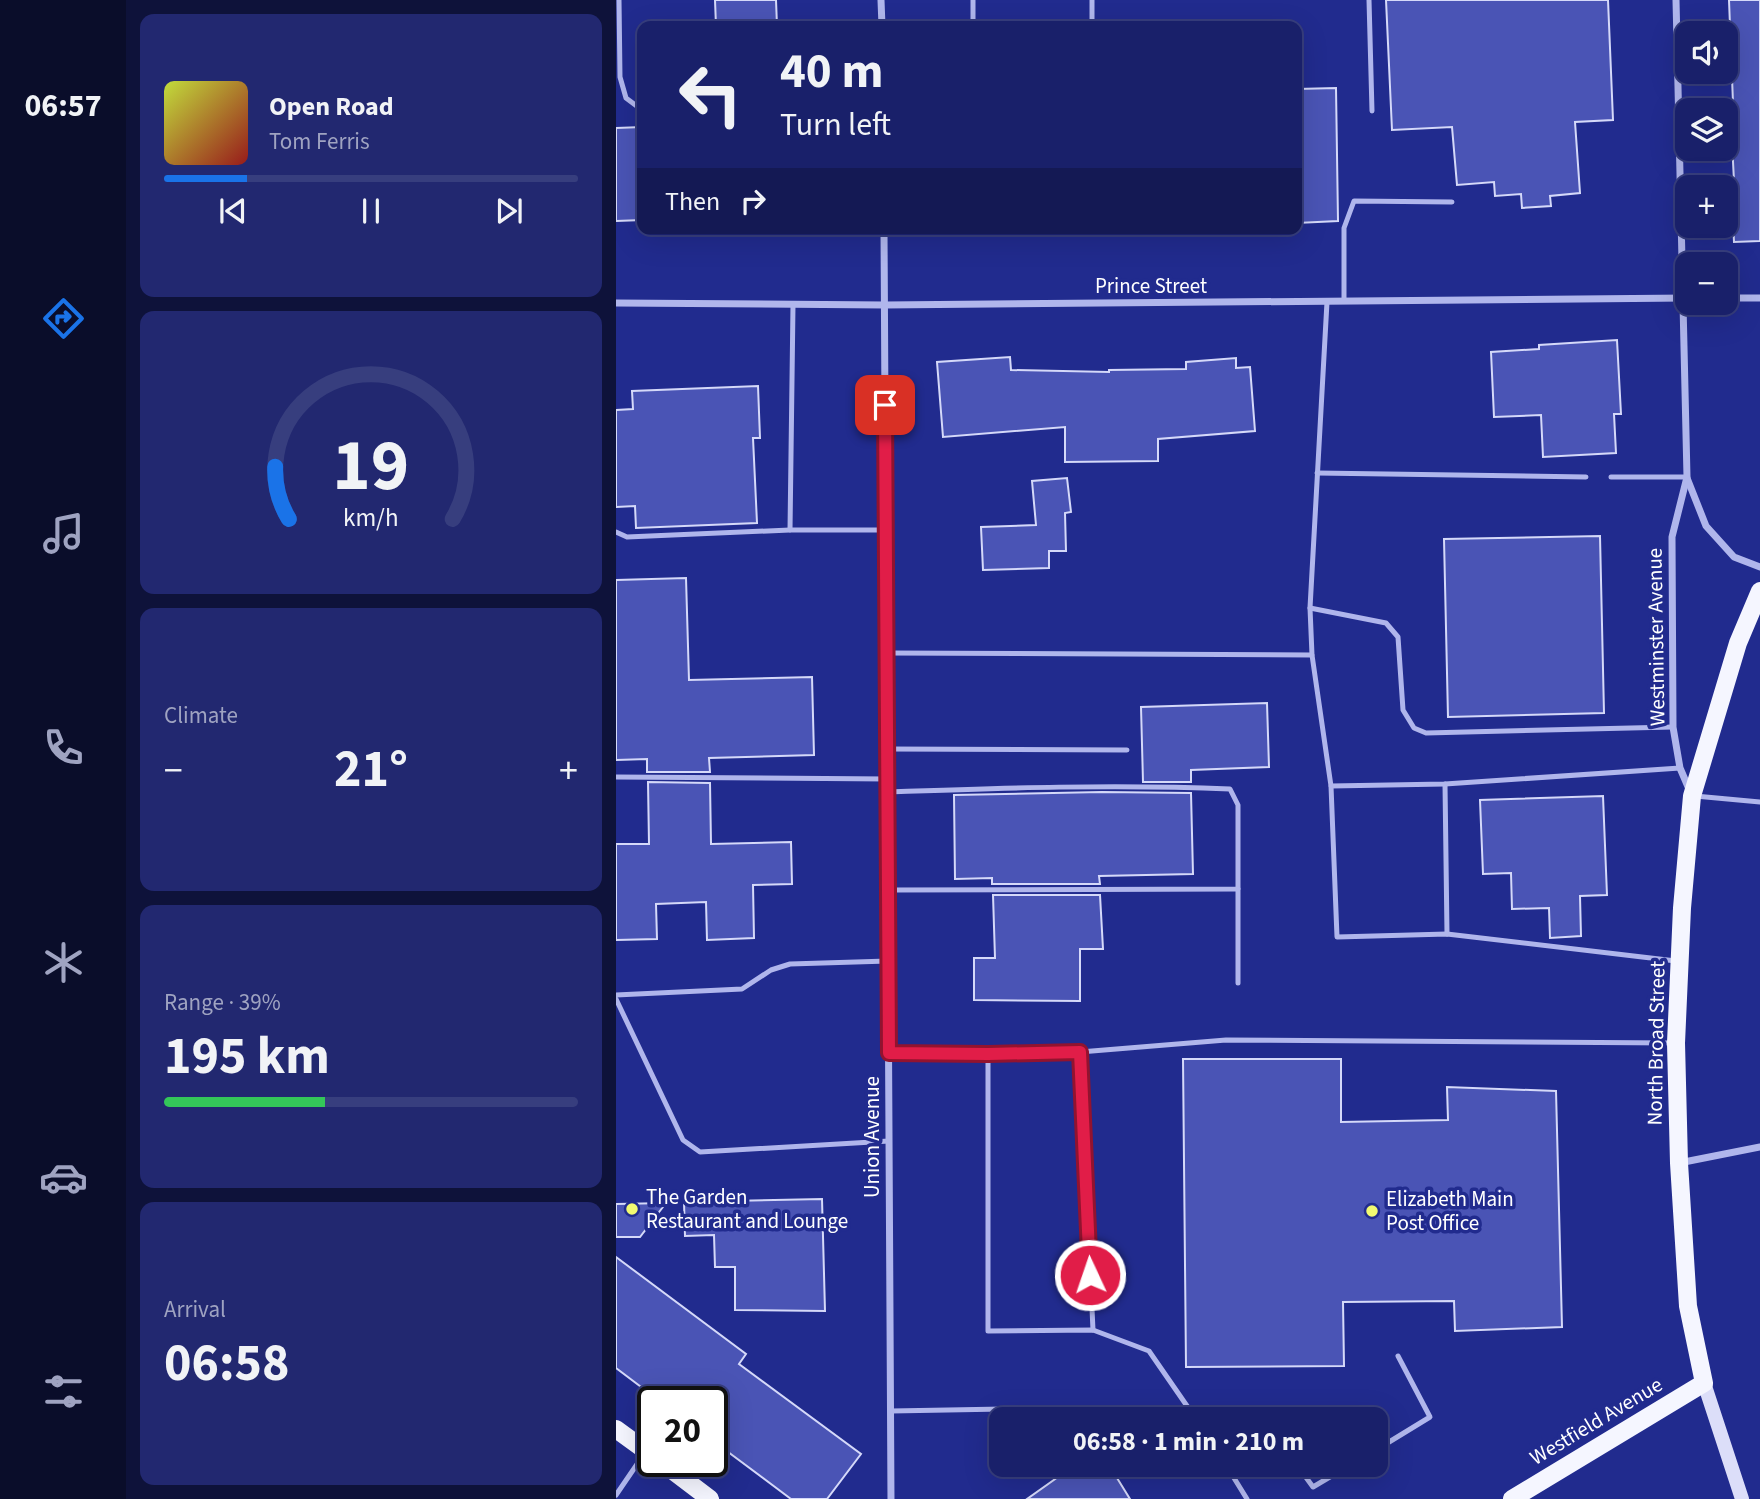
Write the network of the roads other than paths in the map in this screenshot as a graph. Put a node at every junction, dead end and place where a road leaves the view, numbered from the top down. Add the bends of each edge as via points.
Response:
1 (619, 0) edge
2 (881, 0) edge
3 (973, 0) edge
4 (1093, 0) edge
5 (1369, 0) edge
6 (1676, 0) edge
7 (881, 21) edge
8 (973, 21) edge
9 (1092, 21) edge
10 (616, 98) edge
11 (626, 98) junction
12 (637, 106) edge
13 (1372, 111) dead end
14 (1452, 202) dead end
15 (884, 235) edge
16 (1684, 252) edge
17 (1675, 298) edge
18 (1738, 298) edge
19 (1760, 298) edge
20 (1344, 301) junction
21 (1327, 302) junction
22 (616, 303) edge
23 (793, 305) junction
24 (885, 305) junction
25 (1685, 315) edge
26 (1317, 473) junction
27 (1586, 477) dead end
28 (1611, 477) dead end
29 (1687, 477) junction
30 (790, 530) junction
31 (886, 530) junction
32 (616, 532) edge
33 (1760, 567) edge
34 (1760, 591) edge
35 (1310, 608) junction
36 (887, 653) junction
37 (1312, 655) junction
38 (1673, 727) junction
39 (887, 749) junction
40 (1127, 750) dead end
41 (1680, 768) junction
42 (616, 777) edge
43 (887, 779) junction
44 (1445, 784) junction
45 (1331, 786) junction
46 (888, 792) junction
47 (1692, 796) junction
48 (1760, 802) edge
49 (1238, 889) junction
50 (888, 890) junction
51 (1447, 934) junction
52 (888, 961) junction
53 (1679, 961) junction
54 (1238, 983) dead end
55 (616, 997) edge
56 (1676, 1043) junction
57 (1080, 1052) junction
58 (889, 1053) junction
59 (988, 1054) junction
60 (890, 1141) junction
61 (1760, 1147) edge
62 (1679, 1163) junction
63 (1093, 1331) junction
64 (1398, 1356) dead end
65 (1704, 1383) junction
66 (1188, 1407) edge
67 (989, 1409) edge
68 (891, 1411) junction
69 (616, 1429) edge
70 (1388, 1443) edge
71 (637, 1444) edge
72 (637, 1473) edge
73 (681, 1477) edge
74 (1233, 1477) edge
75 (1306, 1477) edge
76 (1330, 1477) edge
77 (616, 1495) edge
78 (710, 1499) edge
79 (891, 1499) edge
80 (1247, 1499) edge
81 (1512, 1499) edge
82 (1742, 1499) edge

1 - 11 lane via 620,77
2 - 7 street
3 - 8 lane
4 - 9 lane
5 - 13 lane
6 - 16 street, Westminster Avenue
10 - 11 lane
11 - 12 lane
14 - 20 lane via 1354,201 1344,228
15 - 24 street, Union Avenue
17 - 20 street, Prince Street
18 - 19 street
20 - 21 street, Prince Street
21 - 24 street, Prince Street
21 - 26 lane
22 - 23 street, Prince Street
23 - 24 street, Prince Street
23 - 30 lane
24 - 31 street, Union Avenue
25 - 29 street, Westminster Avenue
26 - 27 lane
26 - 35 lane
28 - 29 lane
29 - 33 street, Westminster Avenue via 1706,526 1734,557
29 - 38 street, Westminster Avenue via 1672,537
30 - 31 lane
30 - 32 lane via 627,537
31 - 36 street, Union Avenue
34 - 47 main road, North Broad Street via 1738,643
35 - 37 lane
35 - 38 lane via 1386,622 1398,637 1403,710 1414,728 1426,733
36 - 37 lane
36 - 39 street, Union Avenue
37 - 45 lane
38 - 41 street, Westminster Avenue
39 - 40 lane
39 - 43 street, Union Avenue
41 - 44 lane
41 - 47 street, Westminster Avenue
42 - 43 lane
43 - 46 street, Union Avenue
44 - 45 lane
44 - 51 lane
45 - 51 lane via 1337,937
46 - 49 lane via 1092,786 1230,789 1238,805
46 - 50 street, Union Avenue
47 - 48 lane
47 - 53 main road, North Broad Street
49 - 50 lane
49 - 54 lane
50 - 52 street, Union Avenue
51 - 53 lane
52 - 55 lane via 790,964 742,989
52 - 58 street, Union Avenue
53 - 56 main road, North Broad Street
55 - 60 lane via 683,1140 700,1152
56 - 57 lane via 1226,1041
56 - 62 main road, North Broad Street
57 - 59 lane
57 - 63 lane
58 - 59 lane
58 - 60 street, Union Avenue
59 - 63 lane via 988,1331
60 - 68 street, Union Avenue
61 - 62 street
62 - 65 main road, North Broad Street via 1688,1306
63 - 66 lane via 1149,1352
64 - 70 lane via 1430,1417
65 - 81 main road, Westfield Avenue
65 - 82 street, North Broad Street
67 - 68 lane
68 - 79 street, Union Avenue
69 - 71 main road
72 - 77 lane
73 - 78 main road
74 - 80 lane
75 - 76 lane via 1313,1487

